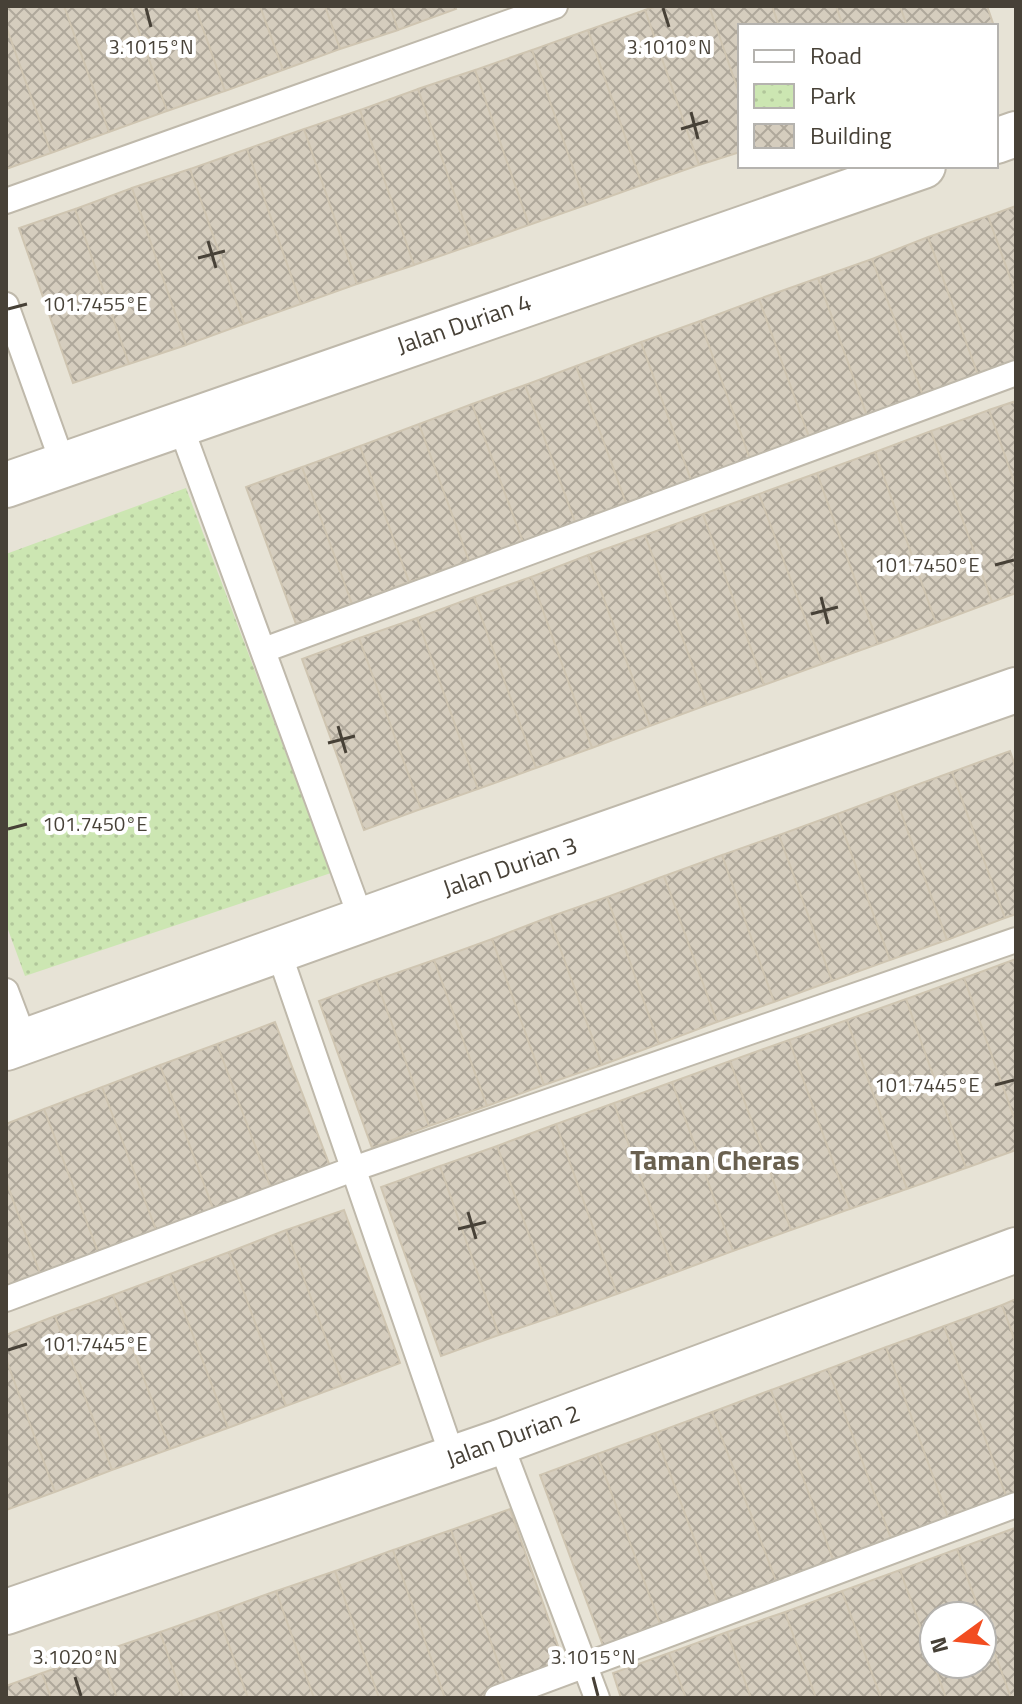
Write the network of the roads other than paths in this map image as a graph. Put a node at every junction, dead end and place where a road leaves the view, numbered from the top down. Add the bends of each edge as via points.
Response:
1 (555, 6) edge
2 (917, 168) edge
3 (6, 201) edge
4 (6, 305) edge
5 (1016, 373) edge
6 (179, 422) junction
7 (63, 464) junction
8 (6, 485) edge
9 (264, 650) junction
10 (1016, 690) edge
11 (362, 921) junction
12 (1016, 940) edge
13 (278, 950) junction
14 (6, 991) edge
15 (16, 1045) edge
16 (353, 1169) junction
17 (1016, 1250) edge
18 (6, 1299) edge
19 (500, 1442) junction
20 (453, 1458) junction
21 (1016, 1505) edge
22 (6, 1612) edge
23 (585, 1667) junction
24 (497, 1698) edge
25 (597, 1698) edge

1 - 3 lane
2 - 6 street, Jalan Durian 4
4 - 7 lane
5 - 9 lane
6 - 7 street, Jalan Durian 4
6 - 9 lane
7 - 8 street, Jalan Durian 4
9 - 11 lane
10 - 11 street, Jalan Durian 3
11 - 13 street, Jalan Durian 3
12 - 16 lane
13 - 15 street, Jalan Durian 3
13 - 16 lane
14 - 15 lane
16 - 18 lane
16 - 20 lane
17 - 19 street, Jalan Durian 2
19 - 20 street, Jalan Durian 2
19 - 23 lane
20 - 22 street, Jalan Durian 2
21 - 23 lane
23 - 24 lane
23 - 25 lane

